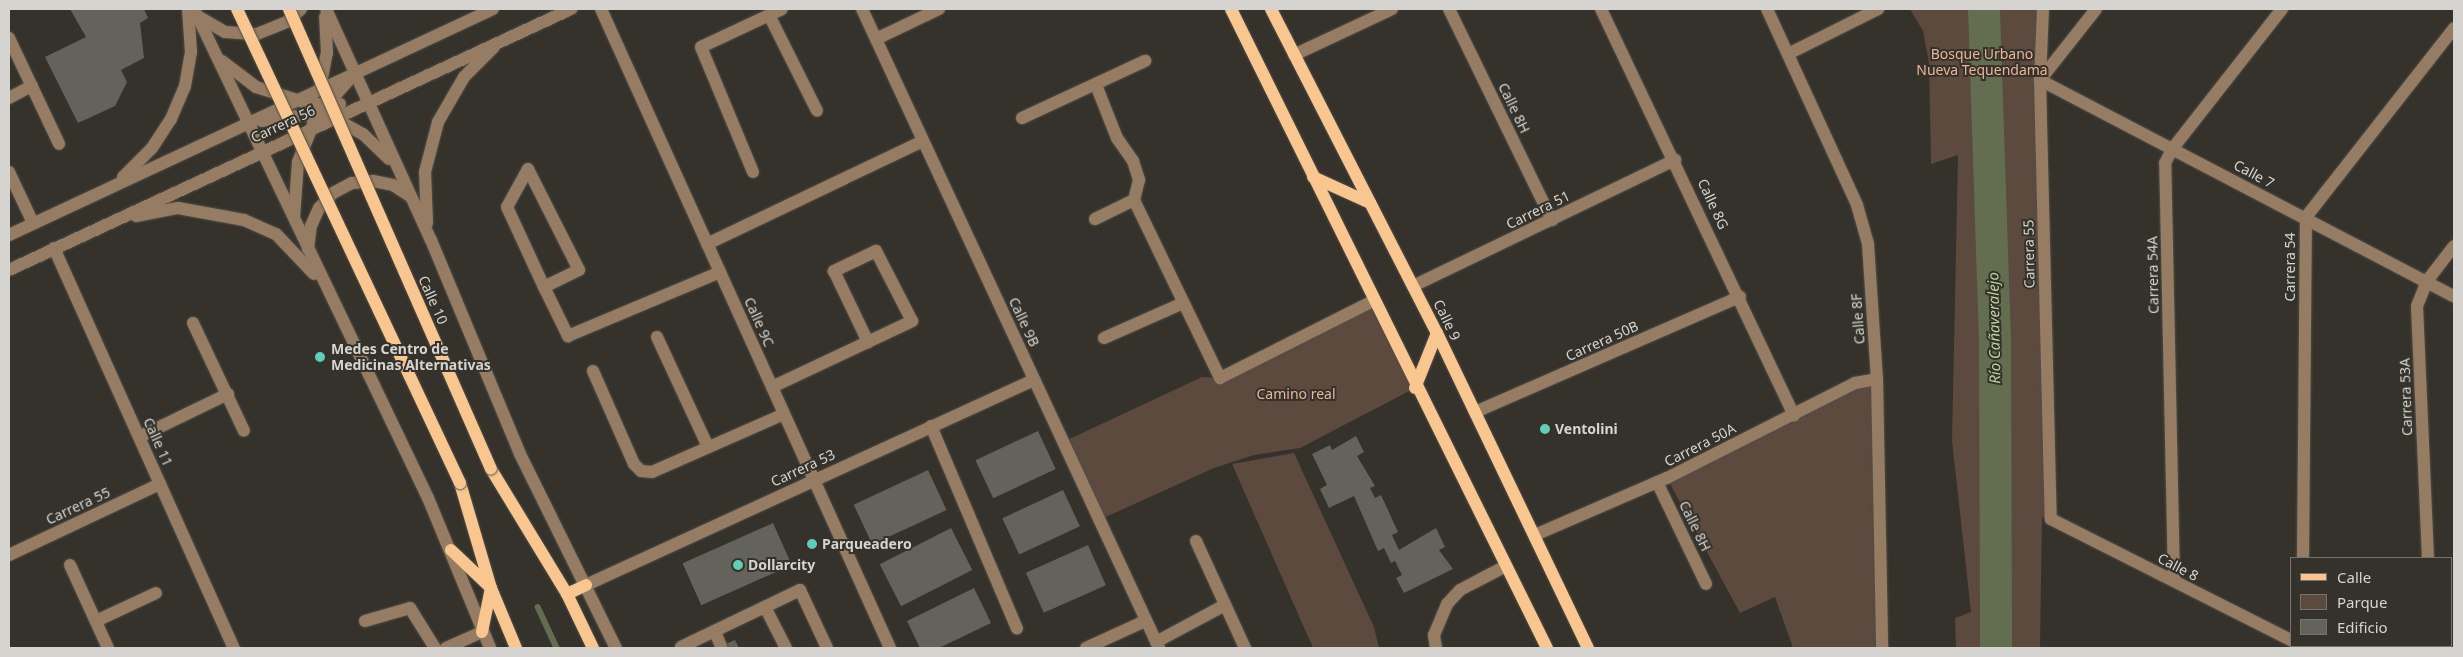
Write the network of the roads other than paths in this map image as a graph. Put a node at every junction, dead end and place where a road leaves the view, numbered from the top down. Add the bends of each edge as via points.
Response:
1 (237, 9) edge
2 (289, 9) edge
3 (300, 9) edge
4 (325, 9) edge
5 (493, 9) edge
6 (571, 9) edge
7 (601, 9) edge
8 (782, 9) edge
9 (862, 9) edge
10 (939, 9) edge
11 (1231, 9) edge
12 (1271, 9) edge
13 (1392, 9) edge
14 (1449, 9) edge
15 (1601, 9) edge
16 (1767, 9) edge
17 (1878, 9) edge
18 (2043, 9) edge
19 (2096, 9) edge
20 (2282, 9) edge
21 (193, 11) edge
22 (769, 15) junction
23 (2454, 28) edge
24 (517, 32) junction
25 (9, 38) edge
26 (876, 39) junction
27 (214, 53) junction
28 (1788, 54) junction
29 (1294, 55) junction
30 (1145, 61) dead end
31 (355, 74) junction
32 (2040, 80) junction
33 (1096, 85) junction
34 (32, 86) junction
35 (320, 90) junction
36 (9, 98) edge
37 (297, 100) junction
38 (367, 100) junction
39 (817, 111) dead end
40 (313, 114) junction
41 (332, 117) junction
42 (1022, 118) dead end
43 (247, 123) junction
44 (923, 141) junction
45 (59, 144) dead end
46 (2173, 148) junction
47 (260, 151) junction
48 (1675, 160) junction
49 (398, 171) junction
50 (9, 172) edge
51 (753, 172) dead end
52 (1313, 177) junction
53 (99, 193) junction
54 (410, 196) junction
55 (1134, 200) junction
56 (1370, 203) junction
57 (2306, 218) junction
58 (1095, 219) dead end
59 (1552, 220) junction
60 (294, 221) junction
61 (33, 224) junction
62 (91, 231) junction
63 (9, 235) edge
64 (431, 240) junction
65 (707, 244) junction
66 (2454, 246) edge
67 (54, 248) junction
68 (308, 249) junction
69 (9, 270) edge
70 (720, 272) junction
71 (2427, 281) junction
72 (1413, 286) junction
73 (544, 287) junction
74 (326, 289) junction
75 (2454, 296) edge
76 (1740, 297) junction
77 (1373, 301) junction
78 (1184, 303) junction
79 (193, 323) dead end
80 (1437, 333) junction
81 (656, 337) dead end
82 (1104, 338) dead end
83 (868, 342) junction
84 (593, 370) dead end
85 (1877, 379) junction
86 (1034, 380) junction
87 (772, 387) junction
88 (1415, 388) junction
89 (228, 394) junction
90 (1475, 412) junction
91 (784, 414) junction
92 (1794, 415) junction
93 (931, 426) junction
94 (244, 431) dead end
95 (139, 437) junction
96 (708, 447) junction
97 (812, 480) junction
98 (1658, 482) junction
99 (160, 484) junction
100 (2051, 519) joint
101 (1535, 535) junction
102 (1196, 541) dead end
103 (451, 550) junction
104 (9, 555) edge
105 (2303, 557) edge
106 (2428, 557) edge
107 (70, 565) dead end
108 (1504, 567) junction
109 (2174, 581) junction
110 (1706, 584) dead end
111 (586, 585) junction
112 (491, 588) junction
113 (156, 593) dead end
114 (567, 594) junction
115 (1225, 605) junction
116 (765, 607) junction
117 (96, 621) junction
118 (365, 621) dead end
119 (1145, 621) junction
120 (1017, 629) dead end
121 (482, 632) junction
122 (715, 632) junction
123 (2290, 640) edge
124 (1157, 645) edge
125 (721, 646) dead end
126 (1545, 646) edge
127 (681, 647) dead end
128 (108, 648) edge
129 (234, 648) edge
130 (435, 648) edge
131 (446, 648) edge
132 (490, 648) edge
133 (516, 648) edge
134 (593, 648) edge
135 (616, 648) edge
136 (786, 648) edge
137 (827, 648) edge
138 (890, 648) edge
139 (1086, 648) edge
140 (1245, 648) edge
141 (1436, 648) edge
142 (1588, 648) edge
143 (1882, 648) edge

1 - 112 main road, bridge via 460,483
2 - 114 main road, Calle 10, bridge via 491,469
3 - 21 street via 273,30 241,36 210,25
4 - 31 street, Calle 10
4 - 35 street via 327,53
5 - 31 street, Carrera 56
6 - 24 street, Carrera 56
7 - 65 street, Calle 9C
8 - 22 street
9 - 26 street, Calle 9B
10 - 26 street
11 - 52 main road
12 - 29 main road, Calle 9
13 - 29 street
14 - 59 street, Calle 8H
15 - 48 street, Calle 8G
16 - 28 street, Calle 8F
17 - 28 street
18 - 32 street, Carrera 55
19 - 32 street
20 - 46 street, Carrera 54A
21 - 27 street
21 - 53 street via 185,86 171,119 152,148 128,173
22 - 39 street
22 - 51 street via 701,46
23 - 57 street, Carrera 54
24 - 38 street, Carrera 56
24 - 64 street via 470,70 438,122 428,155 424,189
25 - 34 street
26 - 44 street, Calle 9B
27 - 37 street via 256,87
27 - 43 street
28 - 85 street, Calle 8F via 1857,206 1868,244
29 - 56 main road, Calle 9
30 - 33 street
31 - 35 street, Carrera 56
31 - 38 street, Calle 10
31 - 40 street
32 - 46 street, Calle 7
32 - 100 street, Carrera 55
33 - 42 street
33 - 55 street via 1117,138 1137,173
34 - 36 street
34 - 45 street
35 - 37 street, Carrera 56
35 - 40 street
37 - 40 street
37 - 43 street, Carrera 56
38 - 40 street
38 - 41 street, Carrera 56
38 - 49 street, Calle 10
40 - 41 street, Carrera 56
40 - 43 street
40 - 47 street, Carrera 56
40 - 60 street via 298,162
41 - 49 street via 363,134
43 - 47 street
43 - 53 street, Carrera 56
44 - 65 street
44 - 86 street, Calle 9B
46 - 57 street, Calle 7
46 - 109 street, Carrera 54A via 2165,163
47 - 60 street
47 - 62 street, Carrera 56
48 - 59 street, Carrera 51
48 - 76 street, Calle 8G
49 - 54 street, Calle 10
50 - 61 street
52 - 56 main road
52 - 77 main road
53 - 61 street, Carrera 56
54 - 64 street, Calle 10
54 - 68 street via 393,185 373,181 352,183 334,193 319,208 311,226
55 - 58 street
55 - 78 street
56 - 72 main road, Calle 9
57 - 71 street, Calle 7
57 - 105 street, Carrera 54
59 - 72 street, Carrera 51
60 - 68 street
61 - 63 street, Carrera 56
62 - 67 street, Carrera 56
62 - 74 street via 145,213 178,208 244,220 276,234
64 - 111 street, Calle 10 via 520,454
65 - 70 street, Calle 9C
66 - 71 street, Carrera 53A
67 - 69 street, Carrera 56
67 - 95 street, Calle 11
68 - 74 street
70 - 73 street via 568,336
70 - 87 street, Calle 9C
71 - 75 street, Calle 7
71 - 106 street, Carrera 53A via 2417,306
72 - 80 main road, Calle 9
73 - 73 street via 507,207 528,169 579,270
74 - 103 street
76 - 90 street, Carrera 50B
76 - 92 street, Calle 8G
77 - 78 street via 1220,378
77 - 88 main road
78 - 82 street
79 - 89 street
80 - 88 main road
80 - 90 main road, Calle 9
81 - 96 street
83 - 83 street via 834,271 876,251 912,321
83 - 87 street
84 - 96 street via 634,464 642,471 652,472
85 - 92 street, Carrera 50A via 1855,383
85 - 143 street, Calle 8F
86 - 93 street, Carrera 53
86 - 119 street, Calle 9B
87 - 91 street, Calle 9C
88 - 108 main road
89 - 94 street
89 - 95 street
90 - 101 main road, Calle 9
91 - 96 street
91 - 97 street, Calle 9C
92 - 98 street, Carrera 50A
93 - 97 street, Carrera 53
93 - 120 street
95 - 99 street, Calle 11
97 - 111 street, Carrera 53
97 - 138 street, Calle 9C
98 - 101 street, Carrera 50A
98 - 110 street, Calle 8H
99 - 104 street, Carrera 55
99 - 129 street, Calle 11
100 - 109 street, Calle 8
101 - 142 main road, Calle 9
102 - 115 street
103 - 112 main road
103 - 121 street
107 - 117 street
108 - 126 main road
108 - 141 street via 1460,590 1447,604 1434,635
109 - 123 street, Calle 8
111 - 114 main road
111 - 135 street, Calle 10
112 - 121 main road
112 - 133 main road
113 - 117 street
114 - 134 main road, Calle 10
115 - 124 street
115 - 140 street
116 - 122 street
116 - 136 street
116 - 137 street via 800,590
117 - 128 street
118 - 130 street via 410,608
119 - 124 street, Calle 9B
119 - 139 street
121 - 131 street
121 - 132 street
122 - 125 street
122 - 127 street

